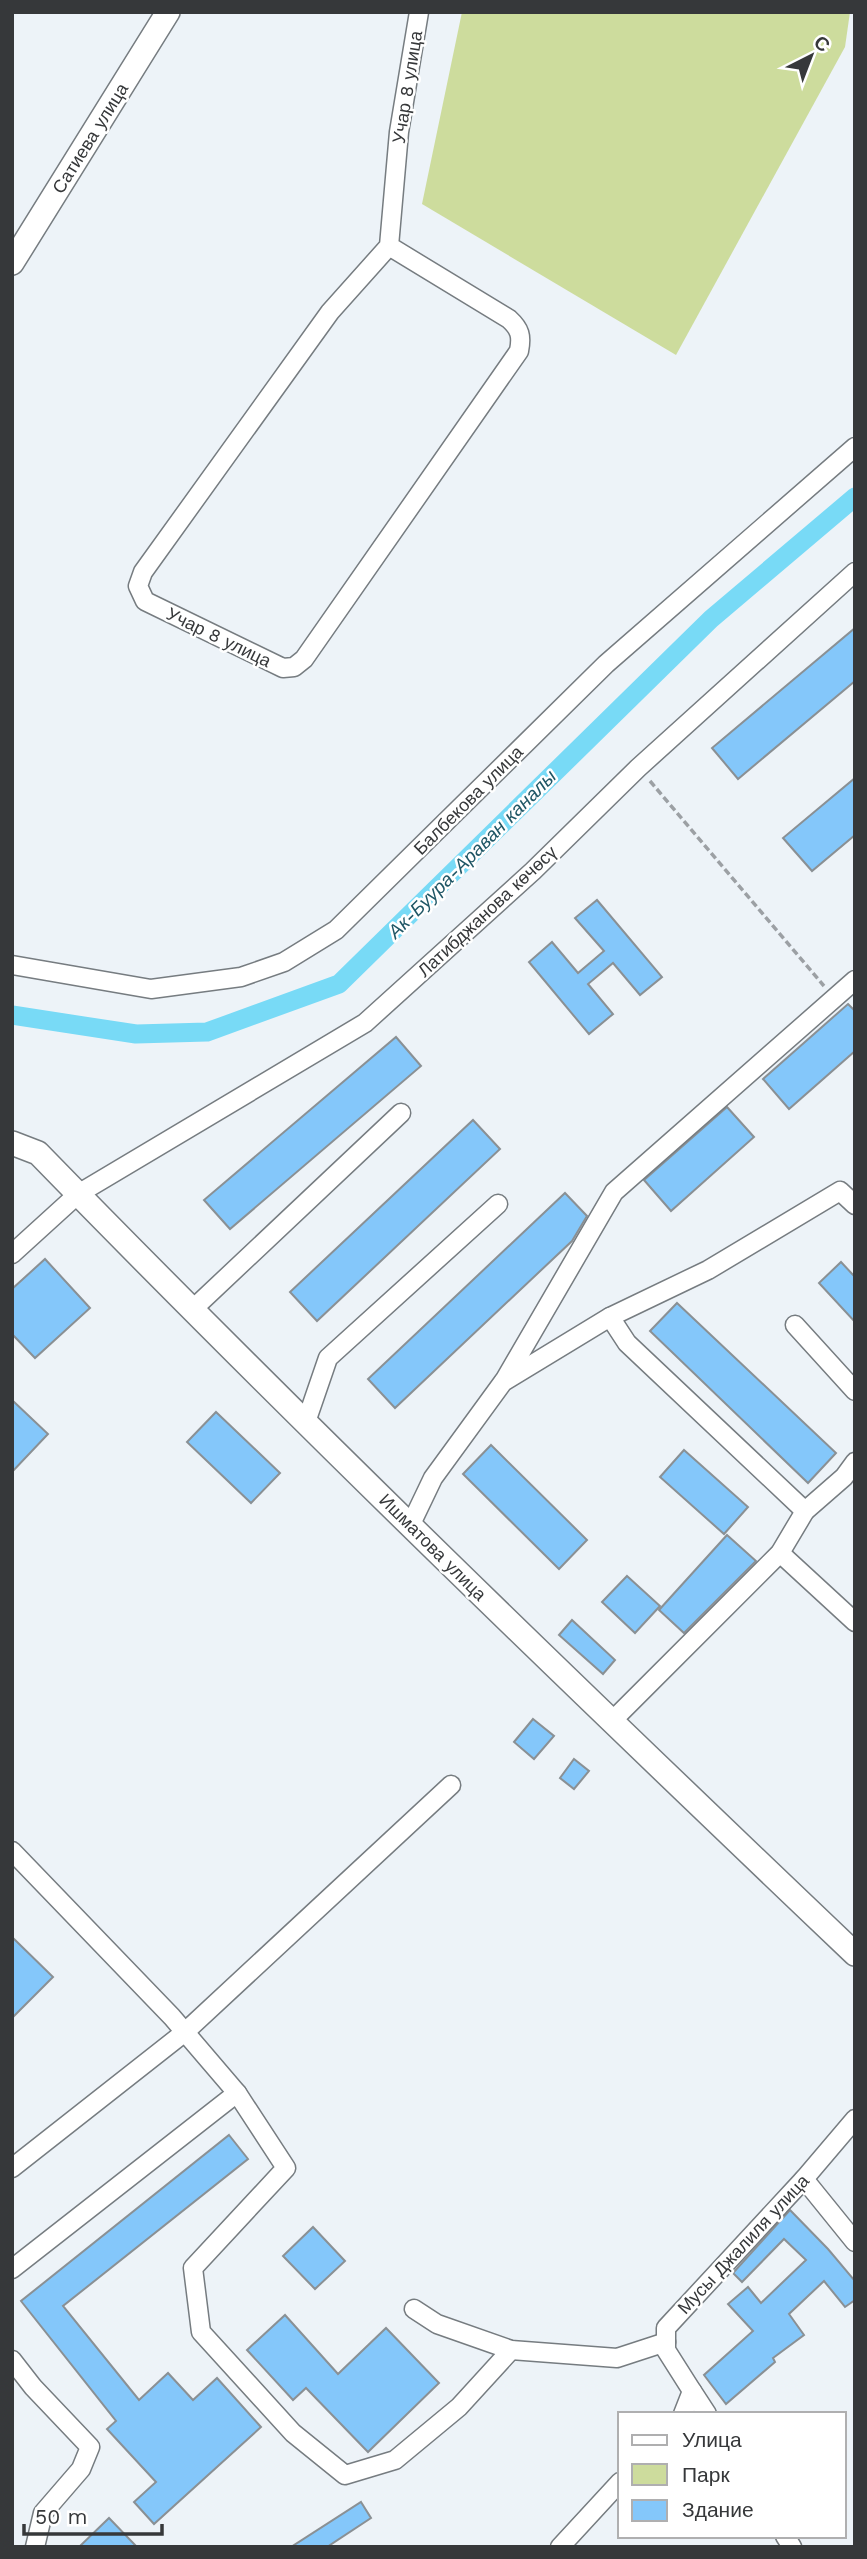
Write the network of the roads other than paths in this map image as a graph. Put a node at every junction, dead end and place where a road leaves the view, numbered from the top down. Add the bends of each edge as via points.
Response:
1 (168, 12) edge
2 (419, 12) edge
3 (389, 246) junction
4 (12, 263) edge
5 (855, 447) edge
6 (855, 572) edge
7 (12, 965) edge
8 (855, 980) edge
9 (401, 1113) dead end
10 (12, 1143) edge
11 (78, 1194) junction
12 (498, 1204) dead end
13 (855, 1205) edge
14 (12, 1254) edge
15 (193, 1309) junction
16 (610, 1317) junction
17 (795, 1325) dead end
18 (503, 1382) junction
19 (855, 1391) edge
20 (306, 1422) junction
21 (855, 1462) edge
22 (805, 1511) junction
23 (411, 1524) junction
24 (780, 1553) junction
25 (855, 1622) edge
26 (611, 1722) junction
27 (451, 1785) dead end
28 (12, 1852) edge
29 (855, 1954) edge
30 (185, 2032) junction
31 (237, 2093) junction
32 (855, 2119) edge
33 (12, 2168) edge
34 (804, 2179) junction
35 (855, 2242) edge
36 (12, 2270) edge
37 (414, 2309) dead end
38 (666, 2342) junction
39 (510, 2350) junction
40 (12, 2360) edge
41 (692, 2391) junction
42 (684, 2412) edge
43 (706, 2412) edge
44 (618, 2484) edge
45 (35, 2547) edge
46 (560, 2547) edge

1 - 4 main road, Сатиева улица
2 - 3 street, Учар 8 улица via 398,132
3 - 3 street, Учар 8 улица via 509,319 519,329 519,351 304,659 283,668 145,601 138,586 143,572 330,312
5 - 7 street, Балбекова улица via 606,664 336,930 284,962 242,977 151,989
6 - 11 street, Латибджанова көчөсү via 365,1023
8 - 18 street via 614,1192
9 - 15 street
10 - 11 main road, Ишматова улица via 38,1153
11 - 14 street, Латибджанова көчөсү
11 - 15 main road, Ишматова улица
12 - 20 street via 328,1359
13 - 16 street via 840,1191 708,1270
15 - 20 main road, Ишматова улица
16 - 18 street
16 - 22 street via 627,1343
17 - 19 street
18 - 23 street via 433,1478
20 - 23 main road, Ишматова улица
21 - 22 street
22 - 24 street
23 - 26 main road, Ишматова улица
24 - 25 street
24 - 26 street
26 - 29 main road, Ишматова улица
27 - 30 street
28 - 30 street
30 - 31 street
30 - 33 street
31 - 36 street
31 - 39 street via 286,2168 193,2268 201,2332 293,2433 345,2475 394,2460 459,2407
32 - 34 street, Мусы Джалиля улица
34 - 35 street
34 - 38 street, Мусы Джалиля улица via 666,2328
37 - 39 street via 437,2324
38 - 39 street via 617,2358
38 - 41 street via 666,2350
40 - 45 street via 90,2447 81,2469 43,2512
41 - 42 street
41 - 43 street
44 - 46 street

